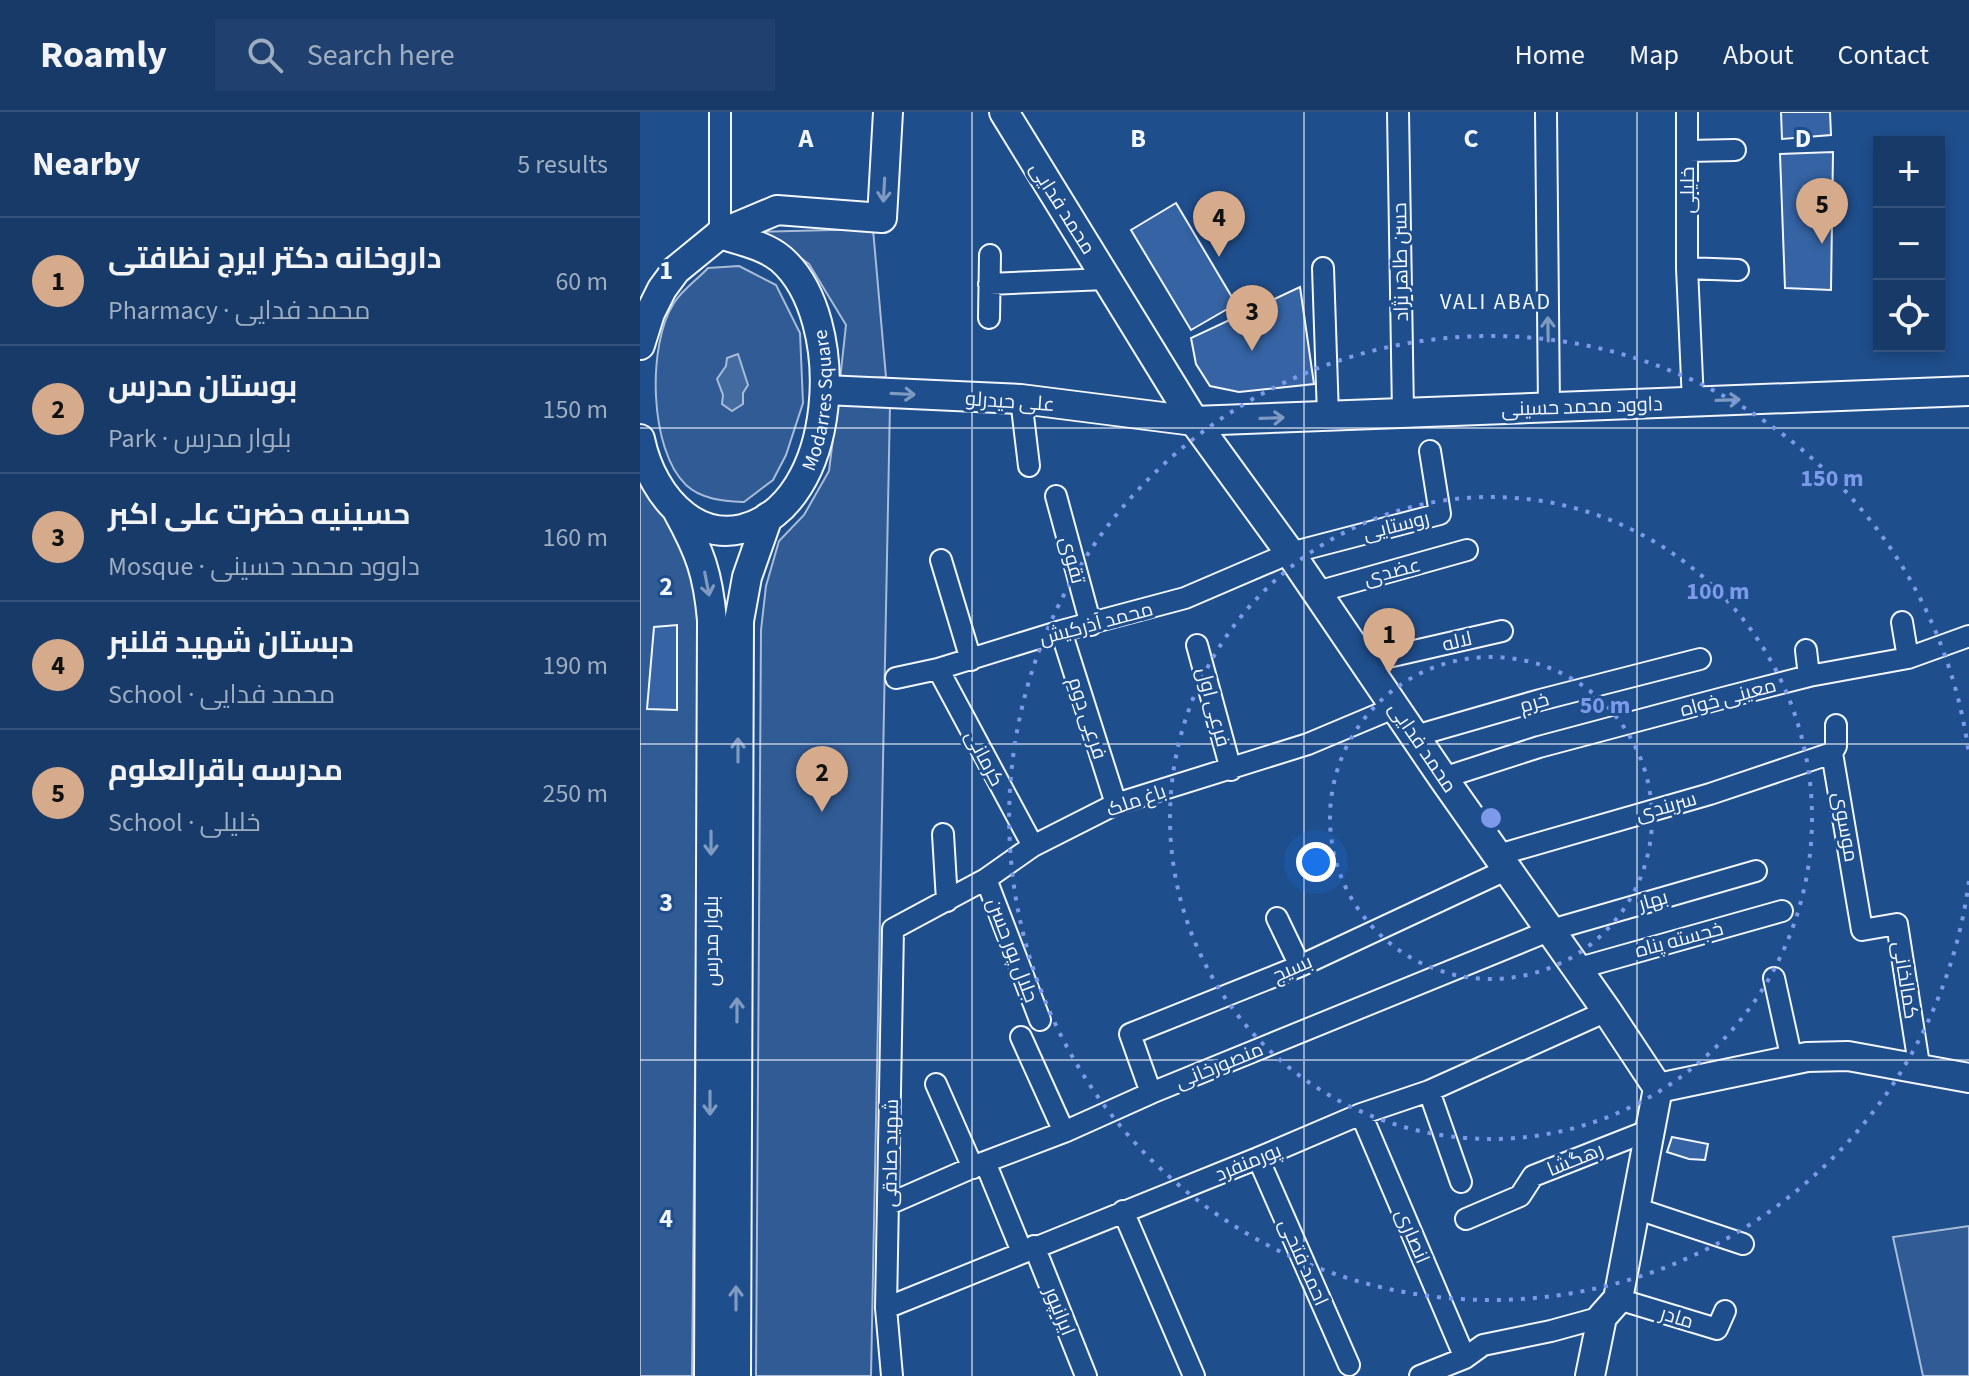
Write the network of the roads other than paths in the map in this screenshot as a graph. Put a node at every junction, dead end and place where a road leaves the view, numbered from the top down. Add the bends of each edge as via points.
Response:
1 (720, 112) edge
2 (888, 112) edge
3 (1004, 112) edge
4 (1398, 112) edge
5 (1546, 112) edge
6 (1687, 112) edge
7 (1735, 150) dead end
8 (1688, 151) junction
9 (720, 234) junction
10 (990, 255) dead end
11 (1323, 268) dead end
12 (1687, 268) junction
13 (1738, 270) dead end
14 (1106, 279) junction
15 (989, 284) junction
16 (989, 318) dead end
17 (640, 345) edge
18 (825, 390) junction
19 (1969, 391) edge
20 (1021, 399) junction
21 (1693, 402) junction
22 (1549, 407) junction
23 (1403, 413) junction
24 (1328, 416) junction
25 (1194, 421) junction
26 (641, 446) edge
27 (1430, 451) dead end
28 (1029, 466) dead end
29 (1056, 496) dead end
30 (678, 512) junction
31 (768, 517) junction
32 (1467, 550) dead end
33 (1290, 553) junction
34 (941, 560) dead end
35 (1317, 592) junction
36 (1902, 622) dead end
37 (1091, 625) junction
38 (1061, 631) junction
39 (1502, 631) dead end
40 (1969, 636) edge
41 (1197, 645) dead end
42 (1806, 650) dead end
43 (1908, 658) junction
44 (1700, 659) dead end
45 (971, 660) junction
46 (1366, 662) junction
47 (938, 669) junction
48 (1809, 676) junction
49 (896, 678) dead end
50 (1396, 707) junction
51 (1836, 725) dead end
52 (1415, 736) junction
53 (1832, 753) junction
54 (1231, 770) junction
55 (1443, 778) junction
56 (1116, 804) junction
57 (943, 834) dead end
58 (1033, 846) junction
59 (1503, 862) junction
60 (1756, 871) dead end
61 (986, 879) junction
62 (947, 901) junction
63 (1782, 911) dead end
64 (1277, 918) dead end
65 (893, 929) joint
66 (1551, 930) junction
67 (1862, 930) joint
68 (1300, 966) junction
69 (1576, 969) junction
70 (1774, 978) dead end
71 (1607, 1011) junction
72 (1040, 1020) dead end
73 (1021, 1037) dead end
74 (1792, 1060) junction
75 (1920, 1071) junction
76 (1969, 1078) edge
77 (936, 1084) dead end
78 (1658, 1088) junction
79 (1429, 1091) junction
80 (1151, 1093) junction
81 (1361, 1114) junction
82 (1650, 1130) junction
83 (1064, 1132) junction
84 (1258, 1158) junction
85 (979, 1165) junction
86 (1461, 1182) dead end
87 (889, 1204) junction
88 (1635, 1208) junction
89 (1123, 1211) junction
90 (1466, 1219) dead end
91 (1743, 1244) dead end
92 (1028, 1249) junction
93 (886, 1308) junction
94 (1610, 1308) junction
95 (1725, 1311) dead end
96 (1465, 1358) junction
97 (1349, 1365) dead end
98 (709, 1376) edge
99 (736, 1376) edge
100 (892, 1376) edge
101 (1086, 1376) edge
102 (1194, 1376) edge
103 (1420, 1376) edge
104 (1590, 1376) edge

1 - 9 street
2 -> 9 street via 882,218 777,210
3 - 14 street, محمد فدایی
4 - 23 street, حسن طاهر نژاد
22 -> 5 street
6 - 8 street, خلیلی
7 - 8 street
8 - 12 street, خلیلی
9 - 17 street via 676,270 662,289
9 - 18 street, Modarres Square via 766,248 797,277 810,298 825,349
10 - 15 street
11 - 24 street
12 - 13 street
12 - 21 street, خلیلی
14 - 15 street
14 - 25 street, محمد فدایی
15 - 16 street
18 -> 20 street, علی حیدرلو
18 - 31 street, Modarres Square via 819,434 800,483
21 -> 19 street, داوود محمد حسینی
20 - 25 street, علی حیدرلو
20 - 28 street
21 - 22 street, داوود محمد حسینی
22 - 23 street, داوود محمد حسینی
23 - 24 street, داوود محمد حسینی
25 -> 24 street, داوود محمد حسینی
25 - 33 street, محمد فدایی
26 - 30 street, Modarres Square via 651,474
27 - 33 street, روستایی via 1440,514
29 - 37 street, تقوی
30 - 31 street, Modarres Square via 713,530 751,527
30 -> 98 street, بلوار مدرس via 708,580 712,620
99 -> 31 street, بلوار مدرس via 739,621 747,577
32 - 35 street, عضدی
33 - 35 street, محمد فدایی
33 - 37 street, محمد آذرکیش via 1185,598
34 - 45 street
35 - 46 street, محمد فدایی
36 - 43 street
37 - 38 street, محمد آذرکیش
38 - 45 street, محمد آذرکیش
38 - 56 street, فرعی دوم
39 - 46 street, لاله
40 - 43 street, معینی خواه
41 - 54 street, فرعی اول
42 - 48 street
43 - 48 street, معینی خواه
44 - 52 street, خرم
45 - 47 street, محمد آذرکیش
46 - 50 street, محمد فدایی
47 - 49 street, محمد آذرکیش
47 - 58 street, کرمانی
48 - 55 street, معینی خواه via 1539,747
50 - 52 street, محمد فدایی
50 - 54 street, باغ ملک
51 - 53 street, موسوی
52 - 55 street, محمد فدایی
53 - 59 street, سربندی
53 - 67 street, موسوی
54 - 56 street, باغ ملک
55 - 59 street, محمد فدایی
56 - 58 street, باغ ملک
57 - 62 street
58 - 61 street, باغ ملک
59 - 66 street, محمد فدایی
59 - 68 street, بسیج
60 - 66 street, بهار
61 - 62 street, باغ ملک
61 - 72 street, جلال پور حسن
62 - 65 street, باغ ملک
63 - 69 street, خجسته پناه
64 - 68 street
65 - 87 street, شهید صادقی
66 - 69 street, محمد فدایی
66 - 80 street, منصورخانی
67 - 75 street, کمالخانی via 1897,924
68 - 80 street, بسیج via 1130,1034
69 - 71 street, محمد فدایی
70 - 74 street
71 - 78 street, محمد فدایی
71 - 79 street, پورمنفرد
73 - 83 street
74 - 75 street via 1848,1056
74 - 78 street
75 - 76 street
77 - 85 street, ایرانپور
78 - 82 street
79 - 81 street, پورمنفرد
79 - 86 street
80 - 83 street, منصورخانی
81 - 84 street, پورمنفرد
81 - 96 street, انصاری
82 - 88 street
82 - 90 street, رهگشا via 1533,1176 1520,1196
83 - 85 street, منصورخانی
84 - 89 street, پورمنفرد
84 - 97 street, احمد فتحی
85 - 87 street, منصورخانی
85 - 92 street, ایرانپور
87 - 93 street, شهید صادقی
88 - 91 street
88 - 94 street
89 - 92 street, پورمنفرد
89 - 102 street
92 - 93 street, پورمنفرد
92 - 101 street, ایرانپور
93 - 100 street, شهید صادقی
94 - 95 street, مادر via 1717,1329
94 - 96 street via 1551,1331 1483,1345
94 - 104 street
96 - 103 street

